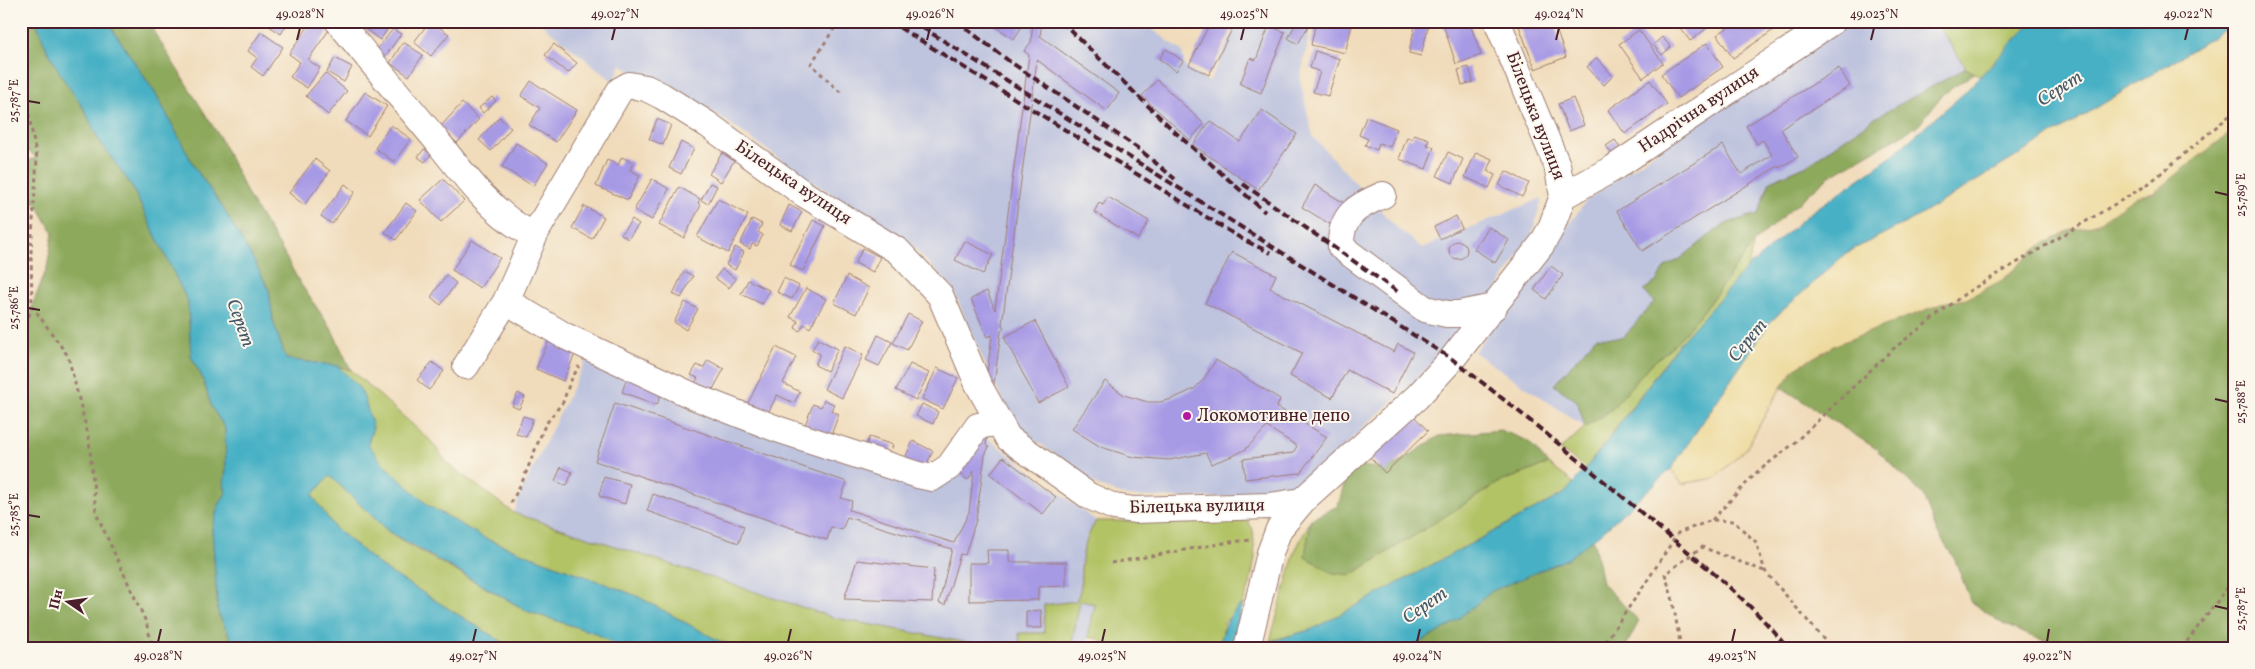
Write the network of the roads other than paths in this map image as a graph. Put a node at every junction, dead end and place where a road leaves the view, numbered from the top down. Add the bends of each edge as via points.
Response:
1 (338, 21) edge
2 (1497, 21) edge
3 (1833, 21) edge
4 (1383, 195) dead end
5 (1563, 196) junction
6 (537, 230) junction
7 (506, 301) junction
8 (1494, 307) junction
9 (466, 366) dead end
10 (1000, 422) junction
11 (1302, 501) junction
12 (1246, 648) edge

1 - 6 street via 472,184 519,228 529,233
2 - 5 street, Білецька вулиця via 1557,165
3 - 5 street, Надрічна вулиця via 1612,169
4 - 8 street via 1351,213 1341,234 1341,247 1425,309 1459,314
5 - 8 street, Білецька вулиця via 1551,228
6 - 7 street, Білецька вулиця
6 - 10 street, Білецька вулиця via 620,90 629,85 646,88 707,124 804,194 898,252 940,295 978,384
7 - 9 street, Білецька вулиця
7 - 10 street via 565,336 695,397 856,456 932,478 948,468 978,426
8 - 11 street, Білецька вулиця via 1417,397
10 - 11 street, Білецька вулиця via 1008,438 1089,496 1114,507 1144,510 1270,506
11 - 12 street, Білецька вулиця via 1285,520 1272,546

